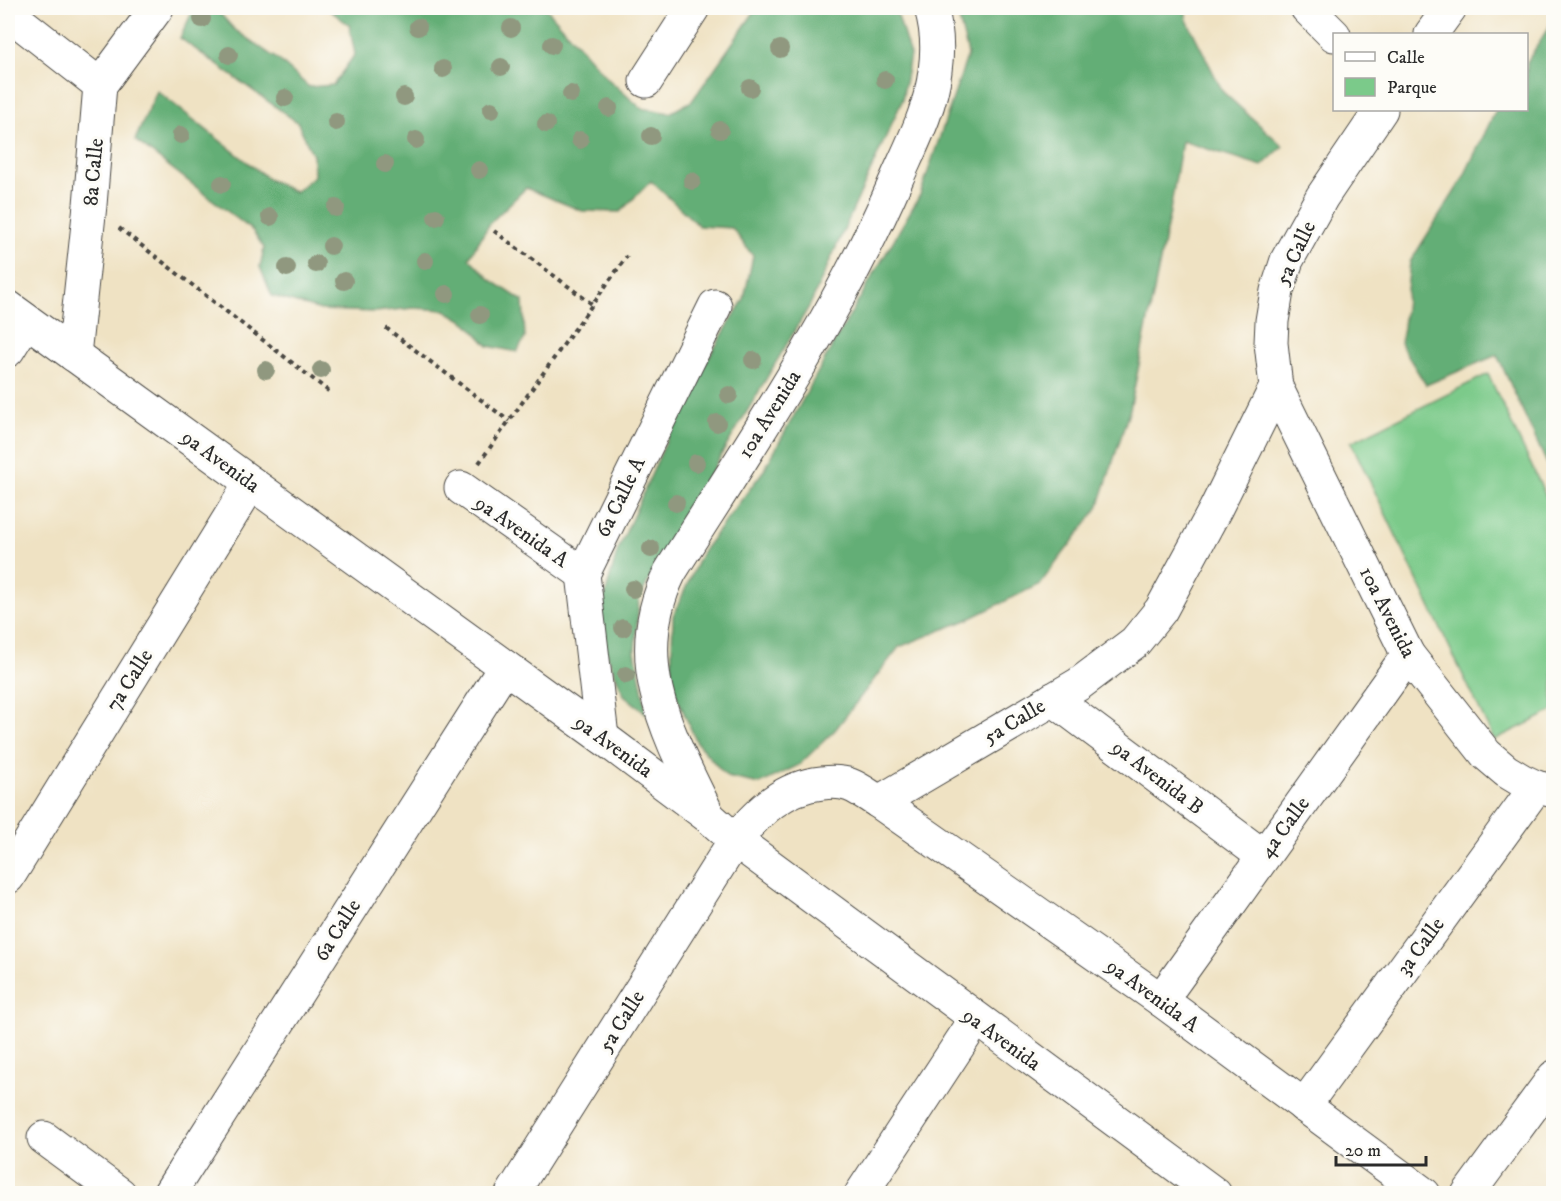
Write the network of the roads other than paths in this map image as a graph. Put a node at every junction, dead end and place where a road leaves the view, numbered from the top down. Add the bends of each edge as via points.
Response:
1 (157, 8) edge
2 (693, 8) edge
3 (931, 8) edge
4 (1307, 8) edge
5 (1450, 8) edge
6 (8, 13) edge
7 (1333, 33) edge
8 (1432, 33) edge
9 (646, 81) dead end
10 (100, 85) junction
11 (1380, 111) edge
12 (715, 306) dead end
13 (17, 314) edge
14 (8, 350) edge
15 (74, 355) junction
16 (1276, 387) junction
17 (251, 483) junction
18 (461, 488) road end
19 (582, 574) junction
20 (1408, 655) junction
21 (505, 667) junction
22 (1053, 699) junction
23 (602, 737) junction
24 (1545, 789) edge
25 (879, 802) junction
26 (710, 817) junction
27 (735, 840) junction
28 (1263, 856) junction
29 (8, 877) edge
30 (1161, 1000) junction
31 (976, 1019) junction
32 (1554, 1077) edge
33 (1304, 1106) junction
34 (45, 1138) dead end
35 (1212, 1193) edge
36 (120, 1194) edge
37 (169, 1194) edge
38 (512, 1194) edge
39 (861, 1194) edge
40 (1424, 1194) edge
41 (1468, 1194) edge

1 - 10 street
2 - 9 street
3 - 26 street, 10a Avenida via 937,40 935,72 916,134 886,203 803,359 670,572 653,615 652,662 664,719
4 - 7 street
5 - 8 street
6 - 10 street
10 - 15 street, 8a Calle
11 - 16 street, 5a Calle via 1322,197 1287,260 1272,321
12 - 19 street, 6a Calle A
13 - 14 street
13 - 15 street, 9a Avenida
15 - 17 street, 9a Avenida
16 - 20 street, 10a Avenida
16 - 22 street, 5a Calle via 1161,610 1135,642
17 - 21 street, 9a Avenida
17 - 29 street, 7a Calle
18 - 19 street, 9a Avenida A
19 - 23 street
20 - 24 street, 10a Avenida via 1486,754 1506,771
20 - 28 street, 4a Calle
21 - 23 street, 9a Avenida
21 - 37 street, 6a Calle
22 - 25 street, 5a Calle
22 - 28 street, 9a Avenida B
23 - 26 street, 9a Avenida
24 - 33 street, 3a Calle
25 - 27 street, 5a Calle via 845,784 808,785 757,813
25 - 30 street, 9a Avenida A
26 - 27 street, 9a Avenida
27 - 31 street, 9a Avenida
27 - 38 street, 5a Calle
28 - 30 street, 4a Calle
30 - 33 street, 9a Avenida A
31 - 35 street, 9a Avenida
31 - 39 street
32 - 41 street
33 - 40 street, 9a Avenida A
34 - 36 street

